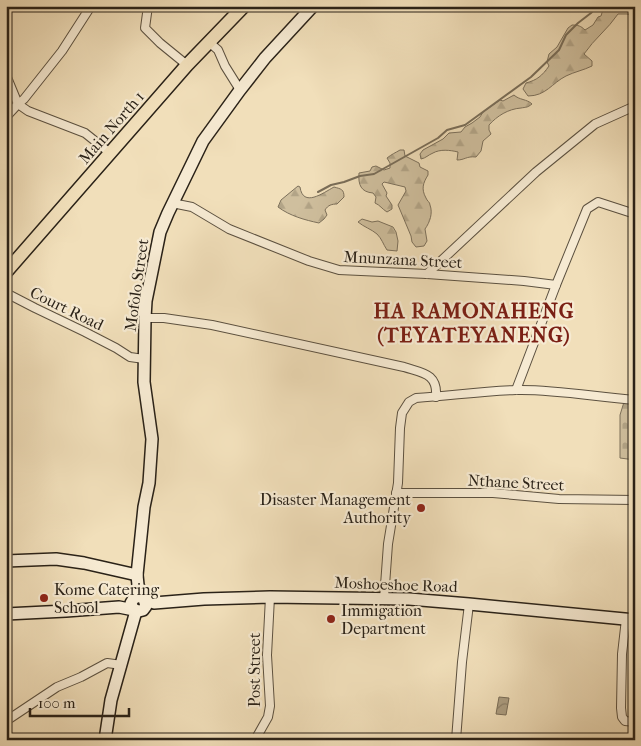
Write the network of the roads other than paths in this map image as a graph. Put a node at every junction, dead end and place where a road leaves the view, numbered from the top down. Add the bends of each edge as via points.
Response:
1 (91, 6) edge
2 (148, 6) edge
3 (244, 6) edge
4 (313, 6) edge
5 (210, 43) junction
6 (187, 65) junction
7 (6, 75) edge
8 (240, 90) junction
9 (18, 104) junction
10 (635, 106) edge
11 (6, 117) edge
12 (110, 153) junction
13 (172, 203) junction
14 (635, 214) edge
15 (6, 271) edge
16 (427, 274) junction
17 (556, 285) junction
18 (6, 293) edge
19 (145, 318) junction
20 (144, 358) junction
21 (516, 390) junction
22 (436, 396) junction
23 (635, 400) edge
24 (396, 493) junction
25 (635, 500) edge
26 (6, 561) edge
27 (137, 580) junction
28 (270, 597) junction
29 (384, 599) junction
30 (140, 603) junction
31 (469, 604) junction
32 (6, 614) edge
33 (631, 620) edge
34 (122, 665) junction
35 (6, 721) edge
36 (635, 722) edge
37 (105, 740) edge
38 (255, 740) edge
39 (456, 740) edge

1 - 9 street via 62,51
2 - 6 street via 144,28
3 - 5 main road, Main North 1
4 - 8 main road, Mofolo Street
5 - 6 main road, Main North 1
5 - 8 street via 218,50
6 - 12 main road, Main North 1
7 - 9 street
8 - 13 main road, Mofolo Street via 203,142
9 - 11 street
9 - 12 street via 85,133
10 - 16 street via 595,124 536,172
12 - 15 main road, Main North 1
13 - 16 street, Mnunzana Street via 192,207 229,229 339,270
13 - 19 main road, Mofolo Street via 160,232
14 - 17 street via 598,202 587,209
16 - 17 street, Mnunzana Street
17 - 21 street
18 - 20 street, Court Road via 130,357
19 - 20 main road, Mofolo Street
19 - 22 street via 212,325 404,367 428,375 437,388
20 - 27 main road, Mofolo Street via 152,447
21 - 22 street
21 - 23 street
22 - 24 street via 416,398 402,413
24 - 25 street, Nthane Street via 493,493 560,499
24 - 29 street
26 - 27 main road via 56,559 84,563
27 - 30 main road, Mofolo Street
28 - 29 main road, Moshoeshoe Road
28 - 30 main road, Moshoeshoe Road
28 - 38 street, Post Street via 267,655 270,706 268,717
29 - 31 main road, Moshoeshoe Road
30 - 32 main road, Moshoeshoe Road
30 - 34 main road, Mofolo Street
31 - 33 main road, Moshoeshoe Road
31 - 39 street
33 - 36 street via 622,654 621,708 626,721
34 - 35 street via 107,663 58,687
34 - 37 main road, Mofolo Street

